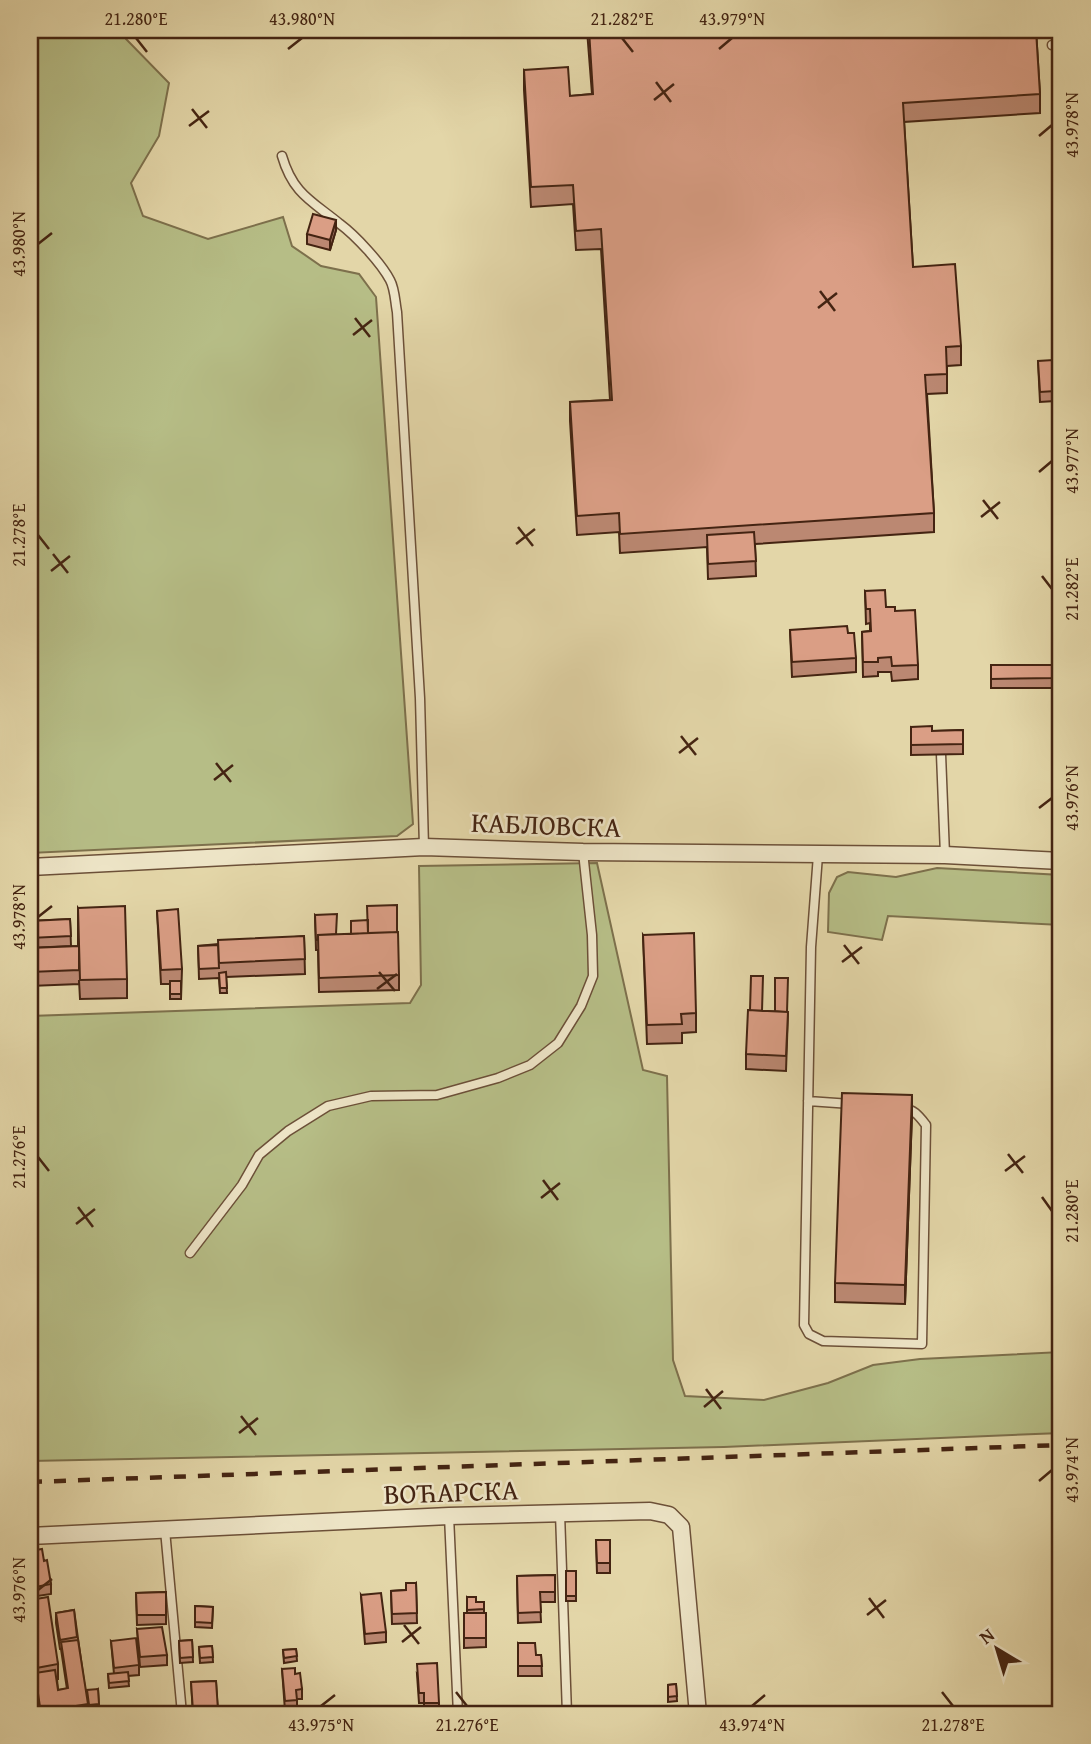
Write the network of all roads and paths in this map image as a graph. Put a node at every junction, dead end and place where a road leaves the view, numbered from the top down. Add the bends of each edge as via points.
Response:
1 (282, 156) dead end
2 (941, 754) edge
3 (424, 847) junction
4 (583, 852) junction
5 (818, 855) junction
6 (945, 855) junction
7 (1061, 861) edge
8 (30, 867) edge
9 (808, 1101) junction
10 (858, 1105) edge
11 (895, 1108) edge
12 (190, 1253) dead end
13 (560, 1513) junction
14 (449, 1516) junction
15 (165, 1530) junction
16 (30, 1536) edge
17 (182, 1714) edge
18 (458, 1714) edge
19 (567, 1714) edge
20 (698, 1714) edge

1 - 3 lane via 287,174 300,192 344,226 391,282 397,312 419,684
2 - 6 lane
3 - 4 street, КАБЛОВСКА
3 - 8 street, КАБЛОВСКА
4 - 5 street, КАБЛОВСКА
4 - 12 lane via 593,976 558,1043 530,1065 437,1095 371,1096 328,1106 259,1155
5 - 6 street, КАБЛОВСКА
5 - 9 lane
6 - 7 street, КАБЛОВСКА
9 - 10 lane
9 - 11 lane via 804,1325 823,1342 922,1344 926,1125 919,1114
13 - 14 street, ВОЋАРСКА
13 - 19 lane
13 - 20 street, ВОЋАРСКА via 650,1511 669,1514 681,1528
14 - 15 street, ВОЋАРСКА
14 - 18 lane
15 - 16 street, ВОЋАРСКА
15 - 17 lane

